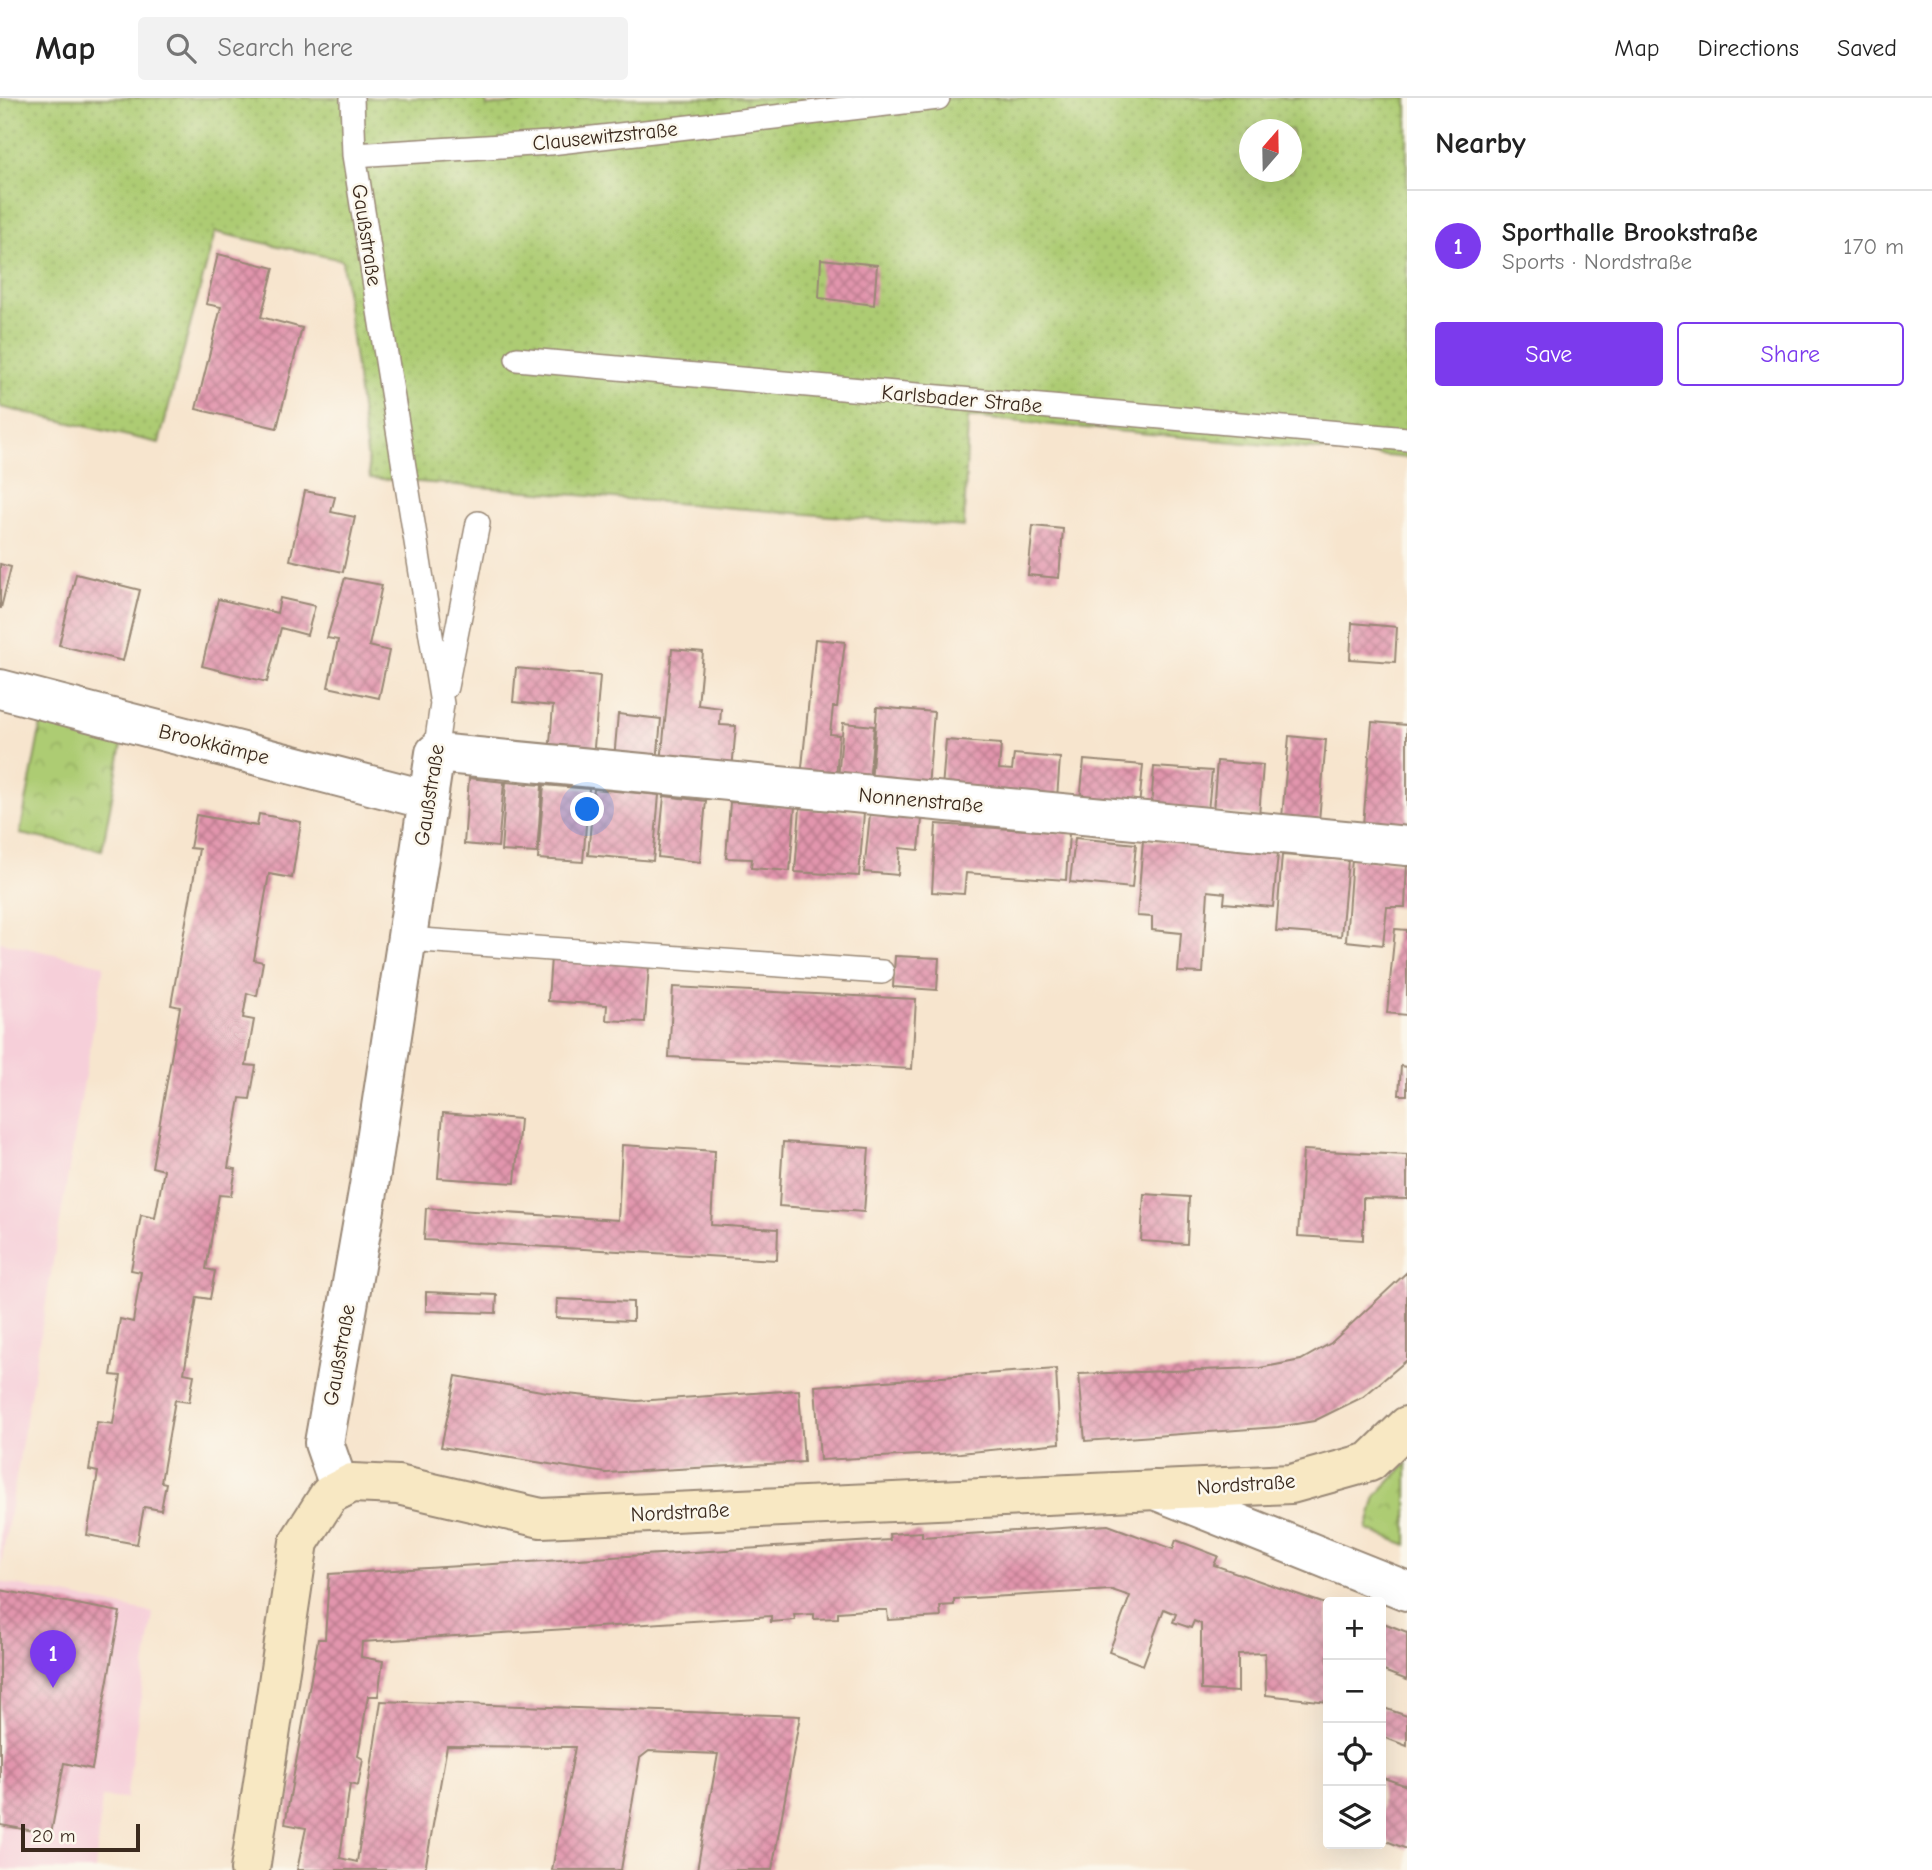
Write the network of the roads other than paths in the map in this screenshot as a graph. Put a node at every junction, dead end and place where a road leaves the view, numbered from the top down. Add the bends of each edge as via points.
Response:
1 (352, 98) edge
2 (939, 98) edge
3 (354, 155) junction
4 (517, 359) dead end
5 (1407, 439) edge
6 (478, 523) dead end
7 (0, 689) edge
8 (442, 704) junction
9 (435, 753) junction
10 (428, 800) junction
11 (1407, 846) edge
12 (407, 939) junction
13 (882, 972) dead end
14 (1407, 1426) edge
15 (340, 1489) junction
16 (1155, 1490) junction
17 (1407, 1591) edge
18 (250, 1870) edge

1 - 3 lane, Gaußstraße
2 - 3 lane, Clausewitzstraße via 550,143
3 - 8 lane, Gaußstraße
4 - 5 lane, Karlsbader Straße
6 - 8 lane
7 - 10 street, Brookkämpe
8 - 9 lane, Gaußstraße
9 - 10 street, Gaußstraße
9 - 11 street, Nonnenstraße
10 - 12 street, Gaußstraße
12 - 13 lane
12 - 15 street, Gaußstraße via 324,1443
14 - 16 street, Nordstraße via 1370,1462 1291,1484
15 - 16 street, Nordstraße via 352,1483 398,1485 541,1518
15 - 18 street via 320,1506 299,1542
16 - 17 street

